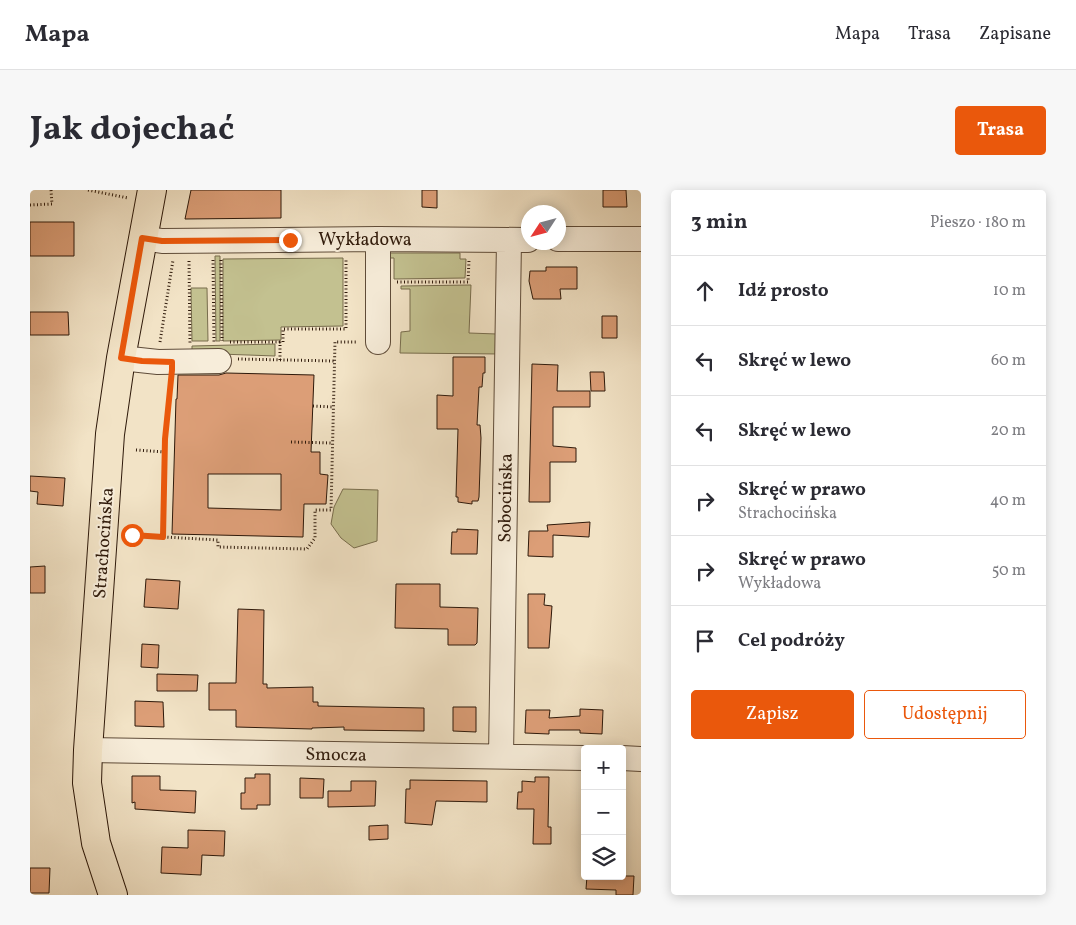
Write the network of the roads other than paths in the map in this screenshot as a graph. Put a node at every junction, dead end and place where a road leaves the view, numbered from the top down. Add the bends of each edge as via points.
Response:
1 (144, 195) edge
2 (142, 238) junction
3 (378, 239) junction
4 (566, 239) edge
5 (641, 239) edge
6 (519, 240) edge
7 (378, 342) dead end
8 (212, 352) road end
9 (121, 358) junction
10 (88, 750) junction
11 (501, 756) junction
12 (581, 758) edge
13 (626, 758) edge
14 (641, 759) edge
15 (113, 895) edge

1 - 2 main road, Strachocińska
2 - 3 street, Wykładowa via 162,241
2 - 9 main road, Strachocińska
3 - 6 street, Wykładowa
3 - 7 street
4 - 5 street
6 - 11 street, Sobocińska
8 - 9 street via 165,362
9 - 10 main road, Strachocińska via 109,445
10 - 11 street, Smocza
10 - 15 main road, Strachocińska via 87,783 96,843
11 - 12 street, Smocza
13 - 14 street

